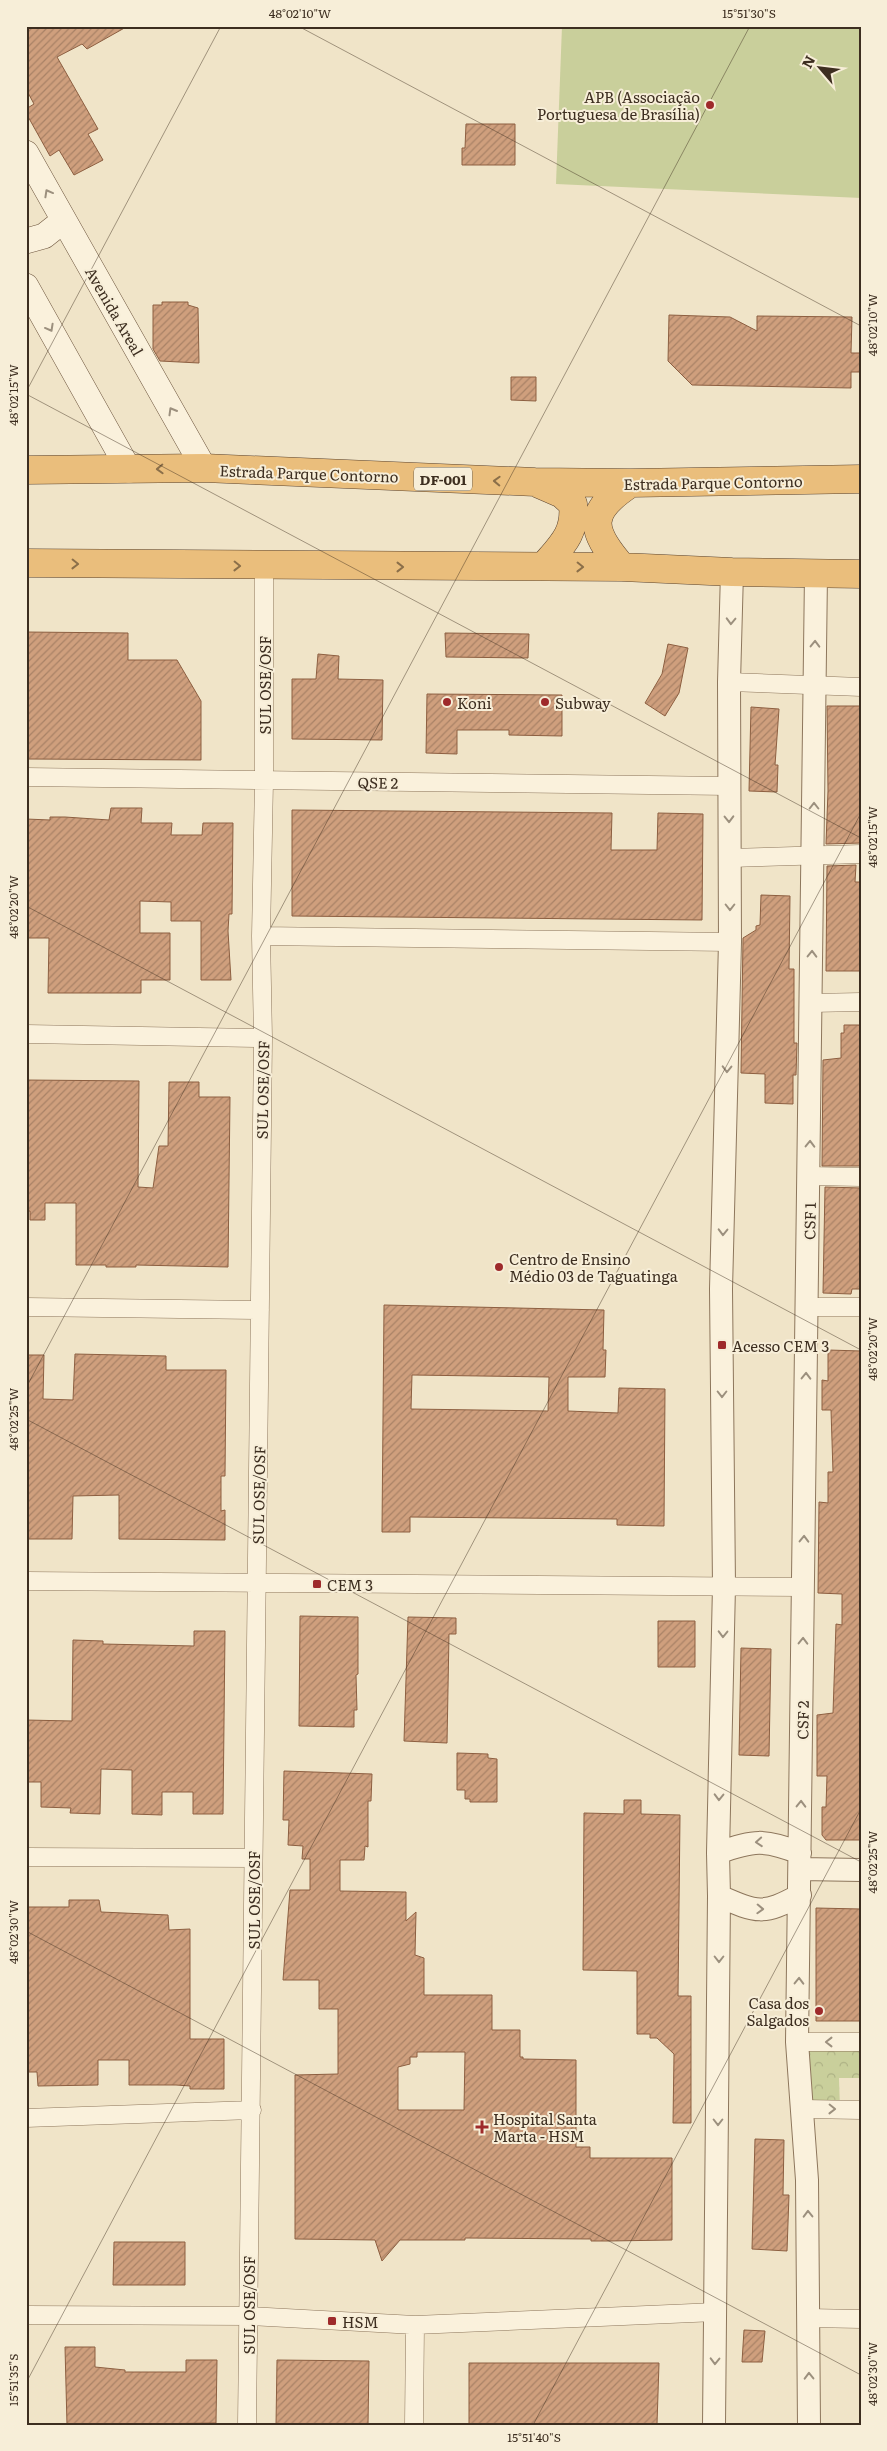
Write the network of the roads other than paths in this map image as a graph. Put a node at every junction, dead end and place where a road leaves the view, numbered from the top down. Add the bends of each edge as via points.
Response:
1 (26, 154) edge
2 (63, 221) junction
3 (26, 241) edge
4 (26, 286) edge
5 (204, 468) junction
6 (26, 470) edge
7 (129, 470) junction
8 (861, 479) edge
9 (535, 482) junction
10 (631, 483) junction
11 (26, 563) edge
12 (264, 566) junction
13 (544, 566) junction
14 (622, 567) junction
15 (732, 572) junction
16 (816, 574) junction
17 (861, 574) edge
18 (729, 682) junction
19 (815, 686) junction
20 (861, 687) edge
21 (26, 777) edge
22 (264, 781) junction
23 (729, 786) junction
24 (861, 854) edge
25 (814, 855) junction
26 (730, 858) junction
27 (261, 936) junction
28 (730, 942) junction
29 (861, 1002) edge
30 (811, 1003) junction
31 (26, 1034) edge
32 (263, 1038) junction
33 (809, 1176) junction
34 (861, 1177) edge
35 (861, 1306) edge
36 (26, 1307) edge
37 (807, 1307) junction
38 (260, 1310) junction
39 (26, 1581) edge
40 (257, 1584) junction
41 (724, 1586) junction
42 (803, 1587) junction
43 (718, 1853) junction
44 (26, 1857) edge
45 (253, 1858) junction
46 (800, 1861) junction
47 (861, 1870) edge
48 (800, 1895) junction
49 (720, 1896) junction
50 (797, 2042) junction
51 (861, 2042) edge
52 (803, 2109) junction
53 (252, 2110) junction
54 (861, 2110) edge
55 (26, 2118) edge
56 (716, 2312) junction
57 (26, 2315) edge
58 (248, 2316) junction
59 (808, 2318) junction
60 (861, 2319) edge
61 (415, 2325) junction
62 (247, 2425) edge
63 (414, 2425) edge
64 (714, 2425) edge
65 (809, 2425) edge

2 -> 1 main road, Avenida Areal
2 - 3 main road via 44,236
5 -> 2 main road, Avenida Areal
4 -> 7 main road
5 -> 7 highway, Estrada Parque Contorno / DF-001
9 -> 5 highway, Estrada Parque Contorno / DF-001
6 - 7 highway, Estrada Parque Contorno / DF-001
8 - 10 highway, Estrada Parque Contorno / DF-001
9 - 10 highway, Estrada Parque Contorno / DF-001
9 - 13 highway via 562,494 573,504 575,516 572,531
10 - 14 highway via 601,507 598,524 606,549
11 -> 12 highway
12 -> 13 highway
12 - 22 street, SUL OSE/OSF
13 -> 14 highway
14 - 15 highway
15 - 16 highway
15 -> 18 street
16 - 17 highway
19 -> 16 street, CSF 1
18 - 19 street
18 - 23 street
19 - 20 street
25 -> 19 street, CSF 1
21 - 22 street, QSE 2
22 - 23 street, QSE 2
22 - 27 street, SUL OSE/OSF
23 -> 26 street
24 - 25 street
25 - 26 street
30 -> 25 street, CSF 1
26 -> 28 street
27 - 28 street
27 - 32 street, SUL OSE/OSF
28 -> 41 street via 722,1289
29 - 30 street
33 -> 30 street, CSF 1
31 - 32 street
32 - 38 street, SUL OSE/OSF
33 - 34 street
33 - 37 street, CSF 1
35 - 37 street
36 - 38 street
42 -> 37 street, CSF 1
38 - 40 street, SUL OSE/OSF
39 - 40 street
40 - 41 street
40 - 45 street, SUL OSE/OSF
41 - 42 street
41 -> 43 street
46 -> 42 street, CSF 2
46 -> 43 street via 764,1841
43 - 49 street
44 - 45 street
45 - 53 street, SUL OSE/OSF
46 - 47 street
46 - 48 street
49 -> 48 street via 746,1908 762,1911 776,1908
50 -> 48 street
49 -> 56 street
51 -> 50 street
50 - 52 street
52 -> 54 street
59 -> 52 street
53 - 55 street
53 - 58 street, SUL OSE/OSF
56 - 61 street
56 -> 64 street
57 - 58 street
58 - 61 street
58 - 62 street, SUL OSE/OSF
59 - 60 street
65 -> 59 street
61 - 63 street

